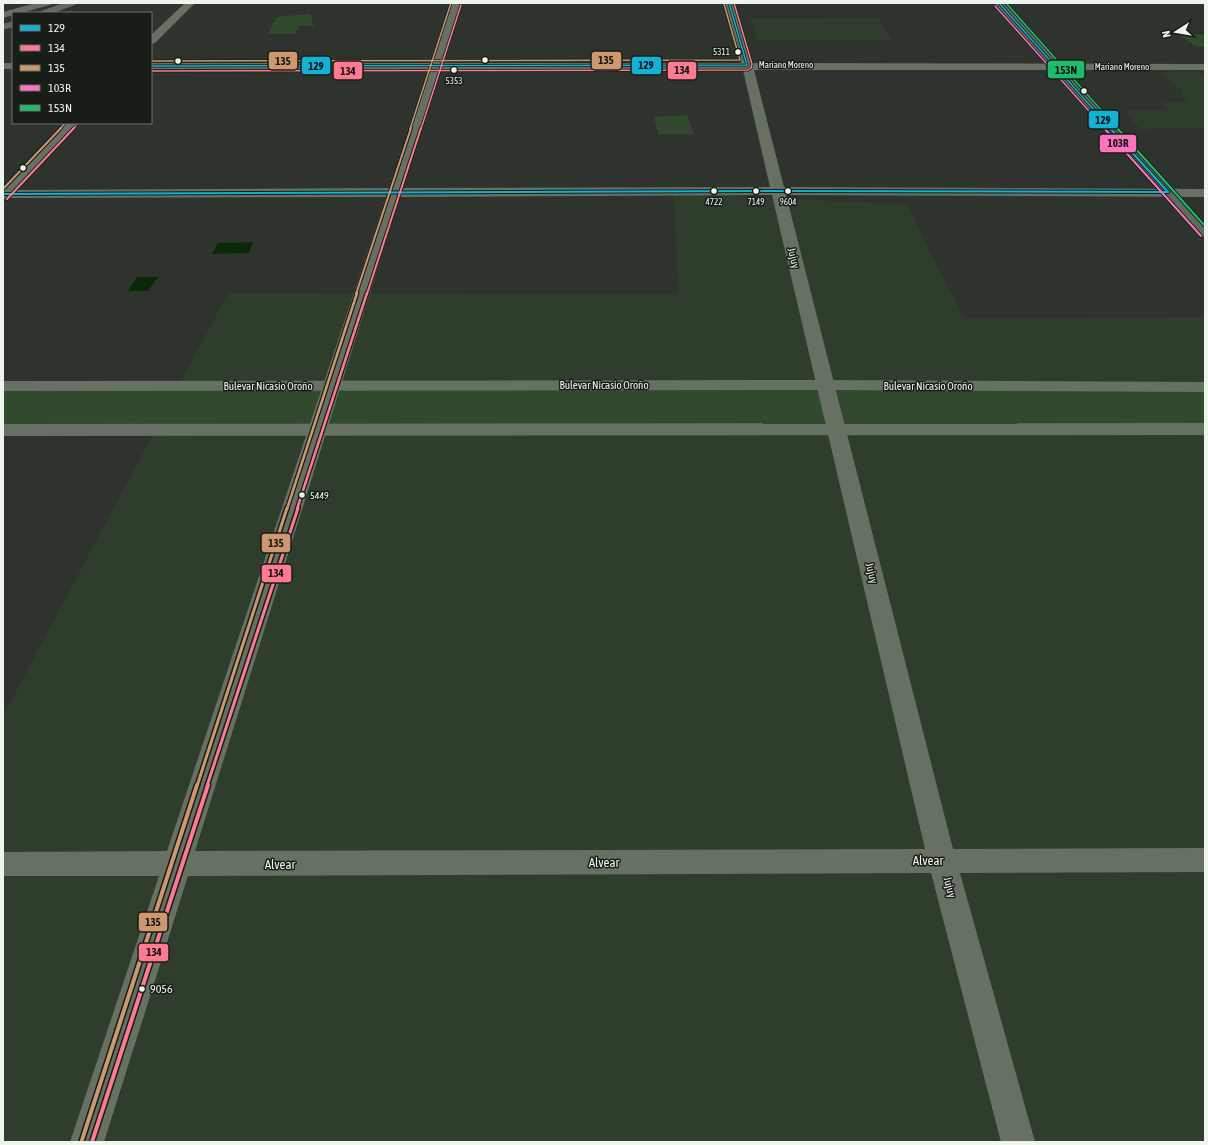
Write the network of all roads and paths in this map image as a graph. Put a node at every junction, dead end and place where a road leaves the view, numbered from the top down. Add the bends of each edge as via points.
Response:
1 (16, 3) edge
2 (47, 3) edge
3 (72, 3) edge
4 (190, 3) edge
5 (456, 3) edge
6 (729, 3) edge
7 (999, 3) edge
8 (3, 7) edge
9 (14, 12) edge
10 (47, 12) edge
11 (152, 40) edge
12 (747, 65) junction
13 (152, 66) edge
14 (436, 66) junction
15 (1056, 67) junction
16 (1205, 67) edge
17 (71, 124) edge
18 (778, 191) junction
19 (394, 192) junction
20 (1168, 192) junction
21 (1205, 193) edge
22 (4, 194) edge
23 (1205, 233) edge
24 (826, 385) junction
25 (3, 386) edge
26 (332, 386) junction
27 (1205, 387) edge
28 (1205, 429) edge
29 (3, 430) edge
30 (317, 430) junction
31 (836, 430) junction
32 (942, 860) junction
33 (1205, 860) edge
34 (3, 864) edge
35 (178, 865) junction
36 (87, 1142) edge
37 (1018, 1142) edge

1 - 8 main road
2 - 9 main road
3 - 10 main road
4 - 11 street
5 - 14 street
6 - 12 street, Jujuy
7 - 15 main road
12 - 14 street, Mariano Moreno
12 - 15 street, Mariano Moreno
12 - 18 street, Jujuy
13 - 14 street, Mariano Moreno
14 - 19 street
15 - 16 street, Mariano Moreno
15 - 20 main road
17 - 22 street
18 - 19 street
18 - 20 street
18 - 24 street, Jujuy
19 - 22 street
19 - 26 street
20 - 21 street
20 - 23 main road
24 - 26 main road, Bulevar Nicasio Oroño
24 - 27 main road, Bulevar Nicasio Oroño
24 - 31 street, Jujuy
25 - 26 main road, Bulevar Nicasio Oroño
26 - 30 street
28 - 31 main road
29 - 30 main road
30 - 31 main road
30 - 35 street
31 - 32 street, Jujuy
32 - 33 street, Alvear
32 - 35 street, Alvear
32 - 37 street, Jujuy
34 - 35 street, Alvear
35 - 36 street

